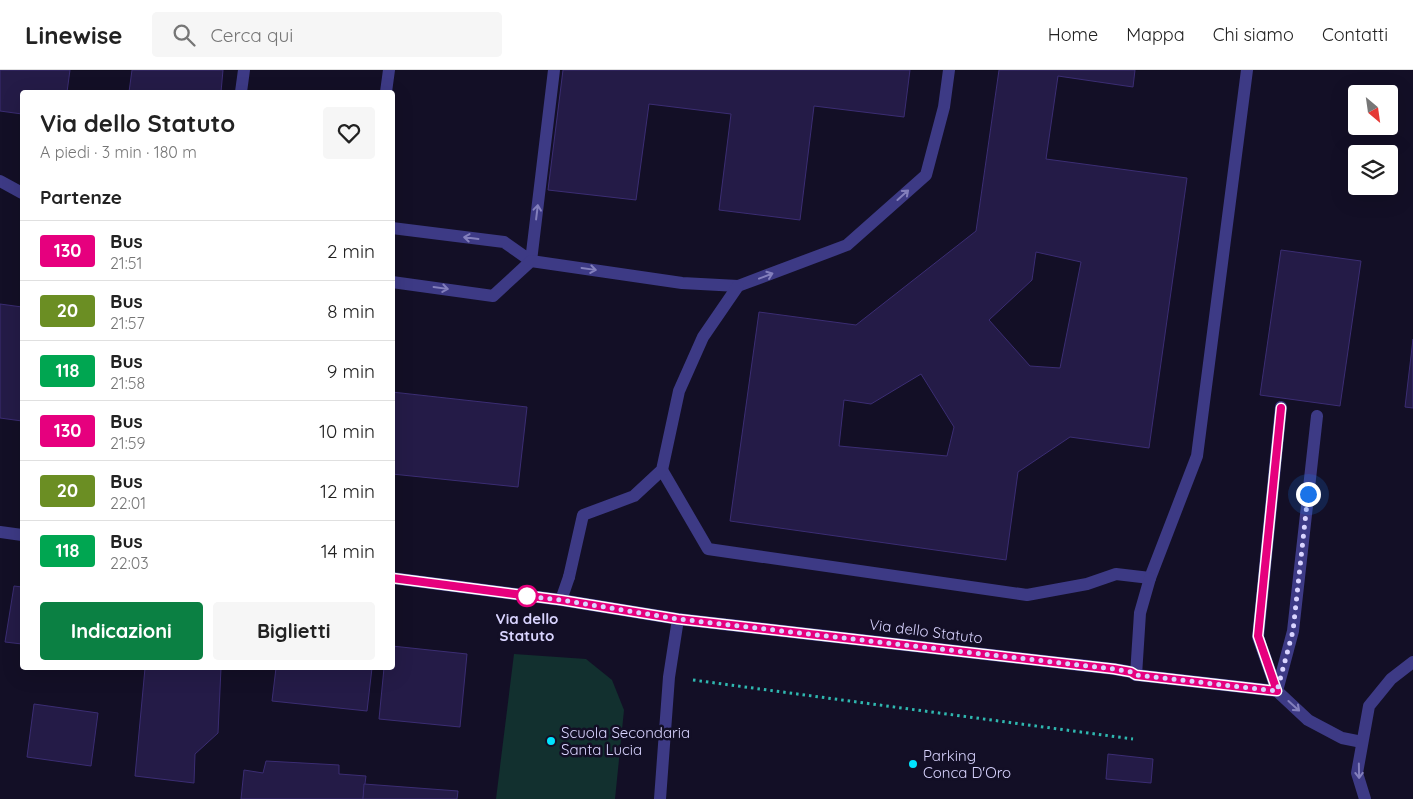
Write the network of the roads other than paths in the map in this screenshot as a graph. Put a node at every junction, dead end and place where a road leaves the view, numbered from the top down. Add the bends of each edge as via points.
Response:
1 (244, 70) edge
2 (388, 70) edge
3 (554, 70) edge
4 (949, 70) edge
5 (1247, 70) edge
6 (241, 90) edge
7 (386, 90) edge
8 (0, 181) edge
9 (20, 192) edge
10 (395, 228) edge
11 (531, 261) junction
12 (395, 282) edge
13 (738, 286) junction
14 (1281, 408) dead end
15 (1317, 416) dead end
16 (662, 470) junction
17 (0, 532) edge
18 (20, 535) edge
19 (395, 578) edge
20 (1150, 578) junction
21 (561, 600) junction
22 (678, 619) junction
23 (1413, 662) edge
24 (1136, 675) junction
25 (1277, 691) junction
26 (1362, 742) junction
27 (660, 799) edge
28 (1365, 799) edge

1 - 6 street
2 - 7 street
11 -> 3 street
13 -> 4 street via 847,245 926,175 944,107
5 - 20 street via 1197,456
8 - 9 street
11 -> 10 street via 504,242
12 -> 11 street via 493,296
11 -> 13 street via 682,283
13 - 16 street via 703,337 679,391
14 - 25 street via 1258,636
15 - 25 street via 1293,631
16 - 20 street via 708,549 1027,595 1087,584 1116,574
16 - 21 street via 634,496 583,515
17 - 18 street
19 - 21 street, Via dello Statuto
20 - 24 street via 1140,613
21 - 22 street, Via dello Statuto
22 - 24 street, Via dello Statuto via 1114,669
22 - 27 street via 669,677
23 - 26 street via 1391,678 1369,706
24 - 25 street, Via dello Statuto
25 -> 26 street via 1308,720 1342,738
26 -> 28 street via 1357,773

